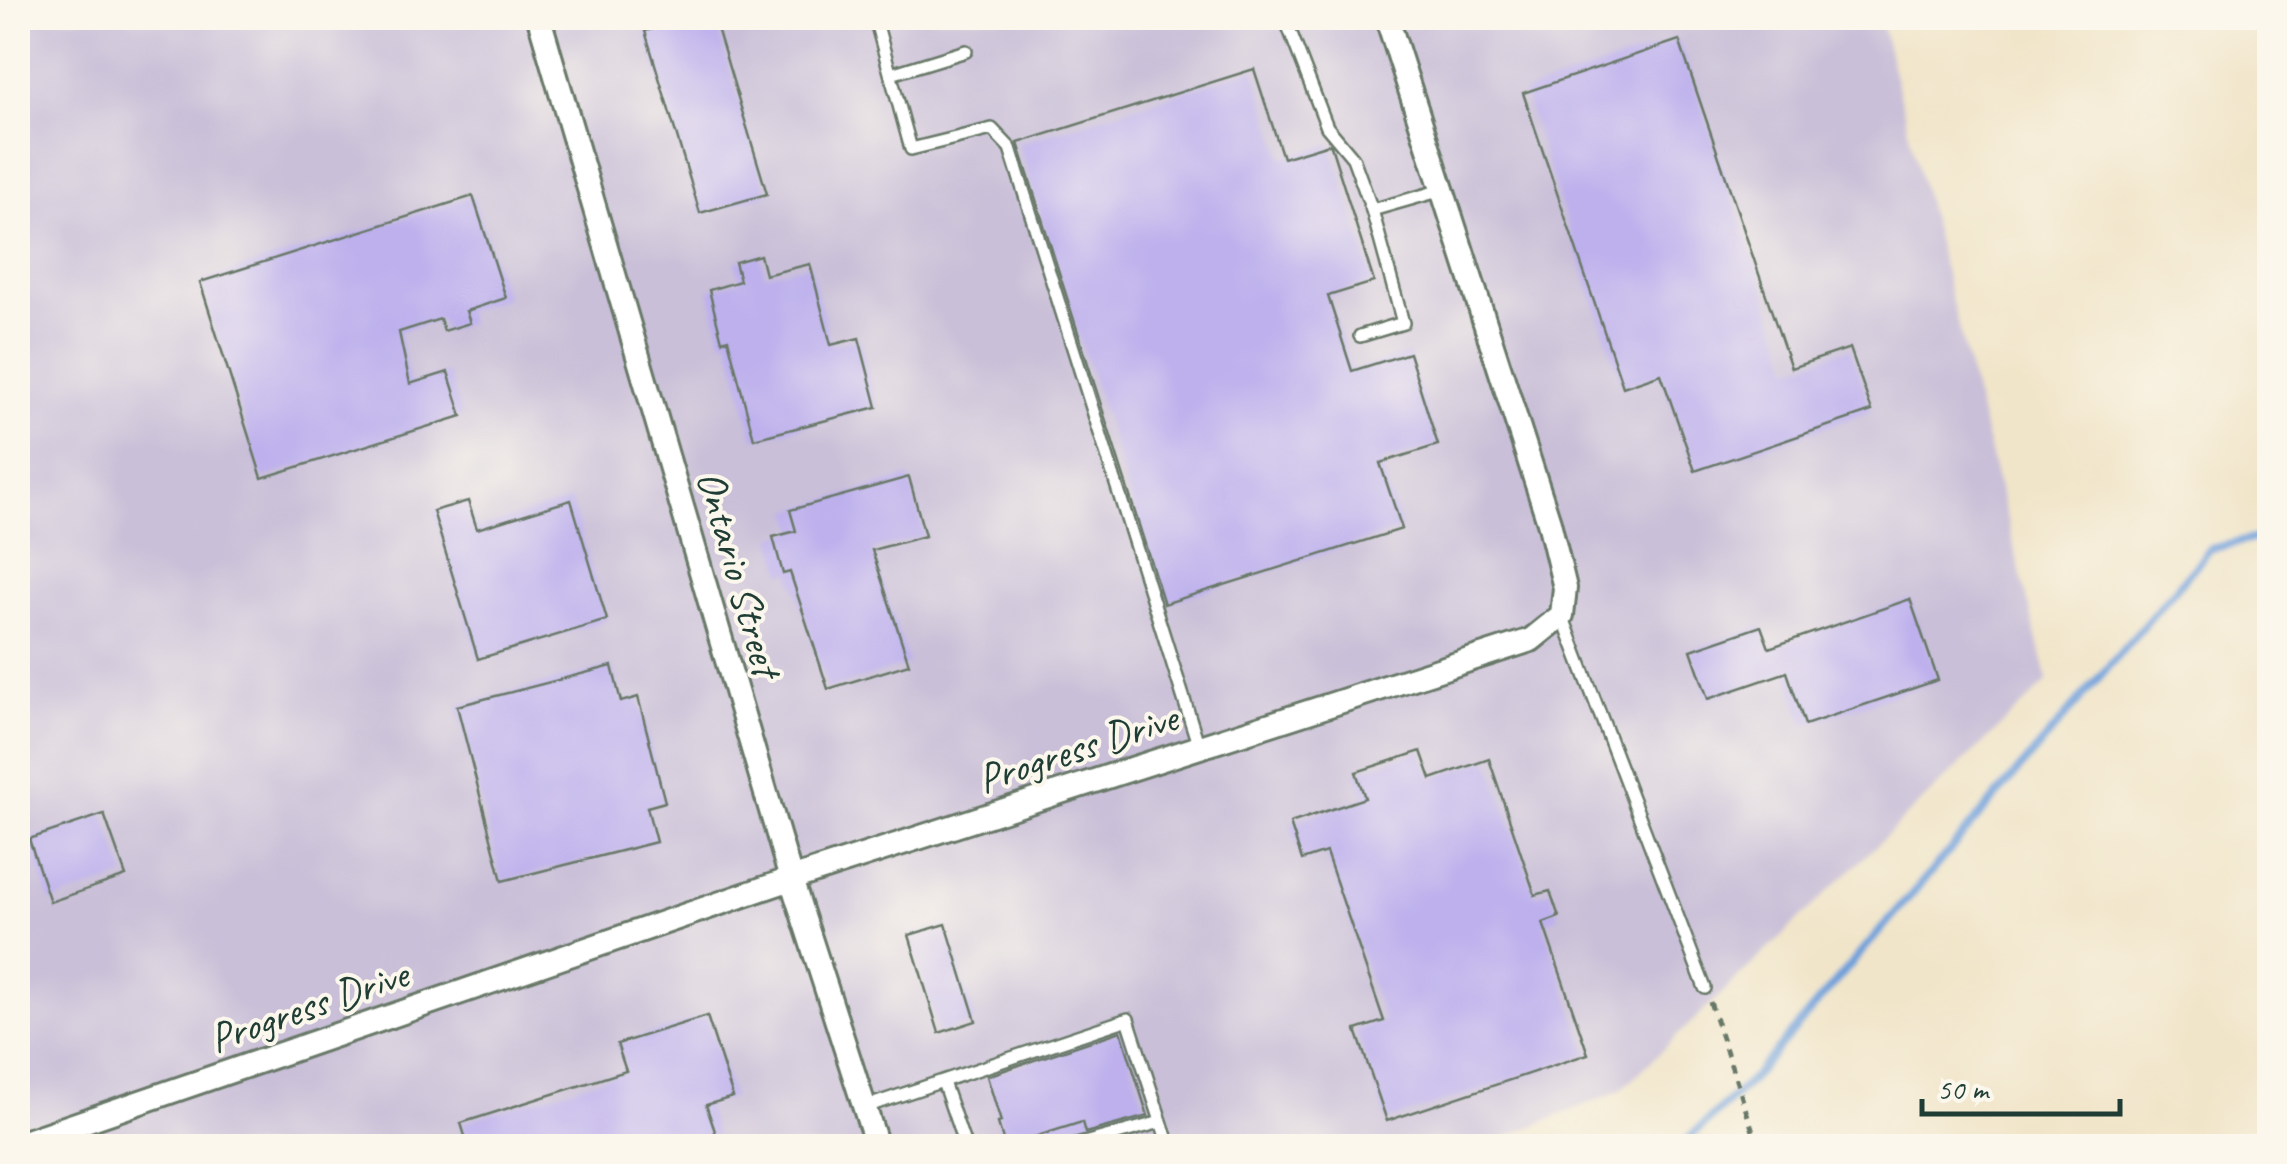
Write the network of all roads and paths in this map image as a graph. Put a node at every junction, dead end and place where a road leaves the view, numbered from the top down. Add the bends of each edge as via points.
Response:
1 (538, 18) edge
2 (875, 18) edge
3 (1285, 18) edge
4 (1387, 18) edge
5 (966, 50) dead end
6 (890, 74) junction
7 (1442, 190) junction
8 (1372, 210) junction
9 (1360, 336) dead end
10 (1562, 616) junction
11 (1199, 747) junction
12 (791, 879) junction
13 (1705, 988) joint
14 (943, 1082) junction
15 (865, 1107) junction
16 (1161, 1122) junction
17 (18, 1144) edge
18 (878, 1146) edge
19 (965, 1146) edge
20 (1072, 1146) edge
21 (1169, 1146) edge
22 (1758, 1146) edge

1 - 12 street, Ontario Street
2 - 6 lane
3 - 8 lane via 1328,127 1354,158
4 - 7 street
5 - 6 lane
6 - 11 lane via 912,149 992,129 1010,148
7 - 8 lane
7 - 10 street via 1549,522 1565,588
8 - 9 lane via 1404,323
10 - 11 street, Progress Drive via 1531,640
10 - 13 lane
11 - 12 street, Progress Drive
12 - 15 street, Ontario Street
12 - 17 street, Progress Drive
13 - 22 path
14 - 15 lane
14 - 16 lane via 1128,1019
14 - 19 lane
15 - 18 street, Ontario Street
16 - 20 lane
16 - 21 lane

